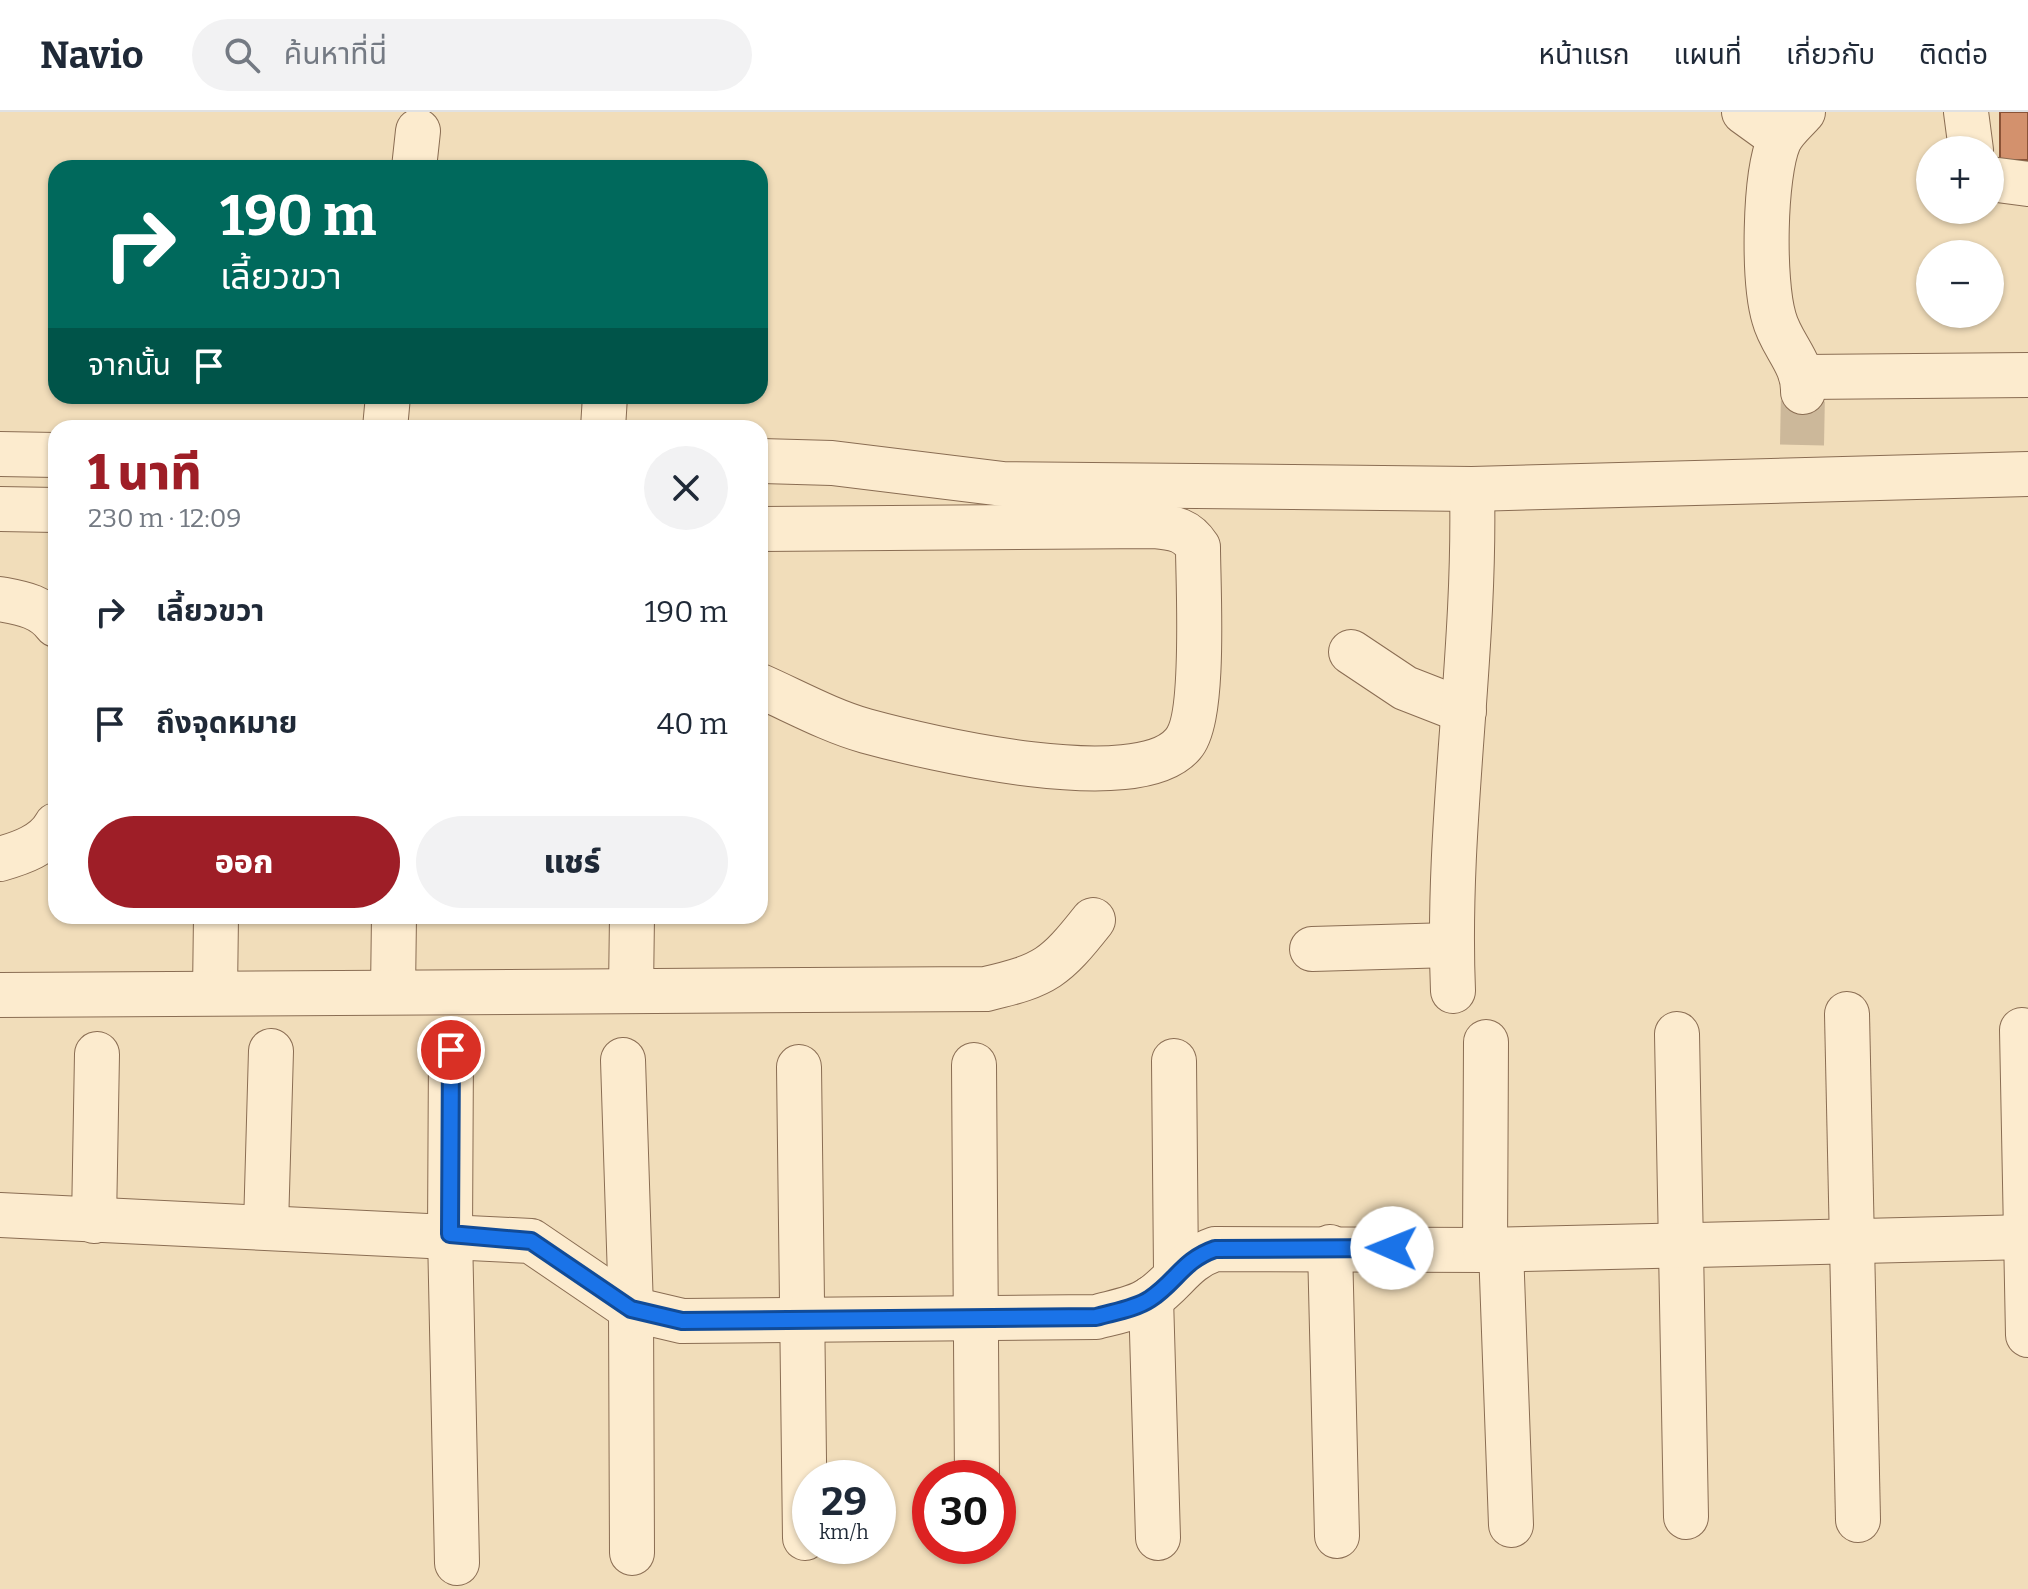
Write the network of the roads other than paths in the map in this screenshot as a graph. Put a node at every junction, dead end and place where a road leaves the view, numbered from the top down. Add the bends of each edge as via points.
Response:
1 (1744, 112) edge
2 (1966, 112) edge
3 (1791, 125) edge
4 (1969, 136) edge
5 (2004, 181) edge
6 (2028, 184) edge
7 (2028, 375) edge
8 (0, 454) edge
9 (48, 455) edge
10 (768, 461) edge
11 (2028, 474) edge
12 (1472, 489) junction
13 (0, 509) edge
14 (48, 510) edge
15 (768, 529) edge
16 (0, 599) edge
17 (48, 615) edge
18 (1351, 652) dead end
19 (768, 689) edge
20 (1464, 711) junction
21 (48, 836) edge
22 (0, 859) edge
23 (1093, 920) dead end
24 (216, 924) edge
25 (394, 924) edge
26 (632, 924) edge
27 (1451, 945) junction
28 (1312, 949) dead end
29 (631, 990) junction
30 (393, 991) junction
31 (1453, 991) dead end
32 (215, 992) junction
33 (0, 995) edge
34 (1847, 1014) dead end
35 (2022, 1030) dead end
36 (1677, 1034) dead end
37 (1486, 1042) dead end
38 (451, 1050) dead end
39 (271, 1051) dead end
40 (97, 1054) dead end
41 (623, 1060) dead end
42 (1174, 1061) dead end
43 (974, 1065) dead end
44 (799, 1067) dead end
45 (0, 1215) edge
46 (94, 1221) junction
47 (266, 1226) junction
48 (450, 1234) junction
49 (2026, 1237) edge
50 (1851, 1243) junction
51 (1681, 1246) junction
52 (1330, 1247) junction
53 (1493, 1249) junction
54 (1164, 1285) junction
55 (631, 1309) junction
56 (975, 1318) junction
57 (804, 1322) junction
58 (2028, 1335) edge
59 (805, 1460) edge
60 (977, 1460) edge
61 (1686, 1517) dead end
62 (1858, 1520) dead end
63 (1511, 1525) dead end
64 (1337, 1536) dead end
65 (1158, 1538) dead end
66 (632, 1553) dead end
67 (457, 1563) dead end

1 - 3 street
2 - 4 street
3 - 7 street via 1769,174 1768,216 1774,318 1804,384
5 - 6 street
8 - 9 street
10 - 12 street via 832,463 1003,484
11 - 12 street via 1804,461 1720,484
12 - 20 street
13 - 14 street
15 - 19 street via 1155,526 1178,529 1198,547 1195,714 1184,744 1161,761 1107,770 1027,764 864,730
16 - 17 street via 27,604
18 - 20 street via 1405,688
20 - 27 street
21 - 22 street via 26,851
23 - 29 street via 1060,961 1026,980 986,989
24 - 32 street
25 - 30 street
26 - 29 street
27 - 28 street
27 - 31 street
29 - 30 street
30 - 32 street
32 - 33 street
34 - 50 street
35 - 49 street
36 - 51 street
37 - 53 street
38 - 48 street
39 - 47 street
40 - 46 street
41 - 55 street
42 - 54 street
43 - 56 street
44 - 57 street
45 - 46 street
46 - 47 street
47 - 48 street
48 - 55 street via 531,1241
48 - 67 street
49 - 50 street
49 - 58 street
50 - 51 street
50 - 62 street
51 - 53 street
51 - 61 street
52 - 53 street
52 - 54 street via 1215,1249 1199,1254
52 - 64 street
53 - 63 street
54 - 56 street via 1096,1317
54 - 65 street
55 - 57 street via 682,1321
55 - 66 street
56 - 57 street
56 - 60 street
57 - 59 street

